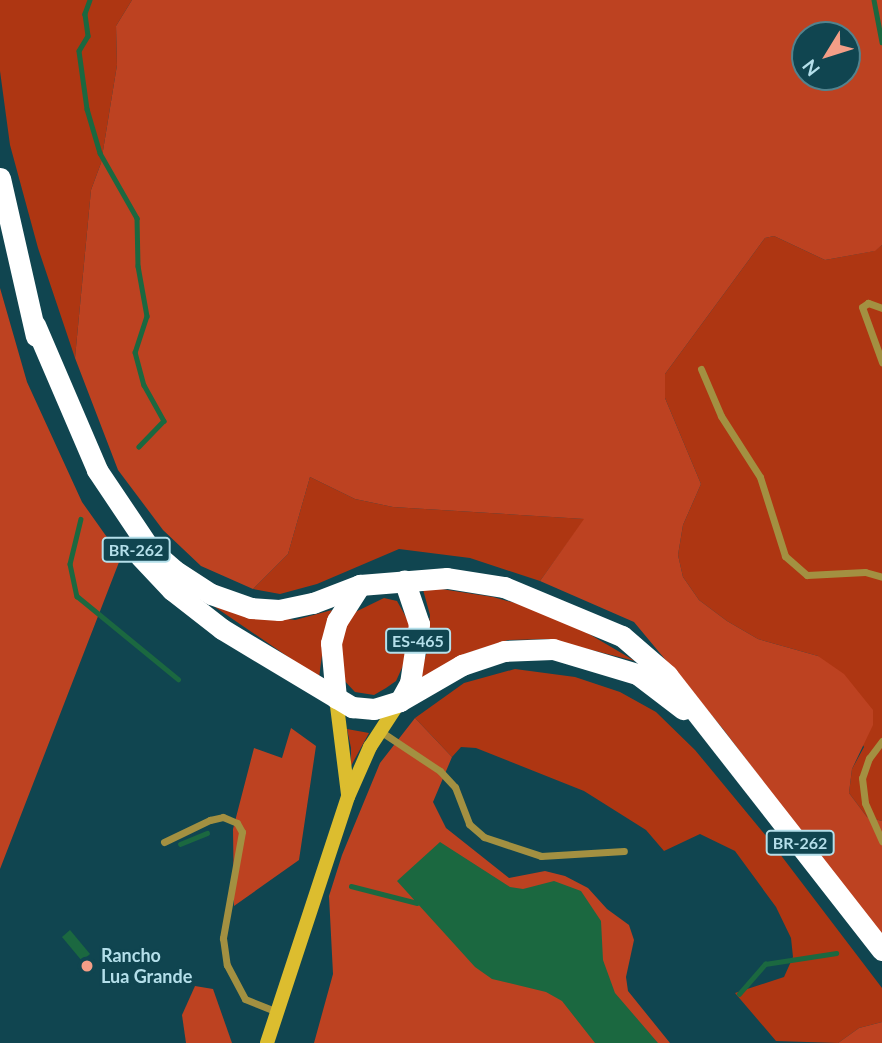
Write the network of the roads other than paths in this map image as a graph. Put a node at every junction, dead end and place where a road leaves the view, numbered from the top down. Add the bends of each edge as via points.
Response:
1 (0, 178) edge
2 (882, 308) edge
3 (34, 325) junction
4 (882, 362) edge
5 (701, 369) dead end
6 (882, 577) edge
7 (404, 580) junction
8 (360, 585) junction
9 (336, 698) junction
10 (400, 701) junction
11 (380, 732) junction
12 (718, 737) junction
13 (882, 741) edge
14 (348, 797) junction
15 (882, 841) edge
16 (164, 842) dead end
17 (624, 851) dead end
18 (882, 950) edge
19 (277, 1012) junction
20 (267, 1043) edge

1 - 3 highway, BR-262
2 - 4 street via 869,303 862,307
3 - 8 highway, BR-262 via 97,470 150,549 174,570 211,594 251,608 293,609
3 - 9 highway, BR-262 via 49,396 72,447 145,562 222,629
5 - 6 street via 720,416 760,477 785,556 807,575 865,572
7 - 8 highway, BR-262
7 - 10 highway, ES-465 via 419,624 410,683
7 - 12 highway, BR-262 via 447,578 504,587 622,636 667,675
8 - 9 highway, ES-465 via 337,621 331,643
9 - 10 highway, BR-262 via 352,707 374,709
9 - 14 main road, ES-465
10 - 11 main road, ES-465
10 - 12 highway, BR-262 via 461,666 504,651 553,649 637,674
11 - 14 main road, ES-465
11 - 17 street via 440,771 455,787 469,824 484,837 541,856
12 - 18 highway, BR-262
13 - 15 street via 862,778 865,803
14 - 19 main road, ES-465
16 - 19 street via 210,820 223,817 237,823 242,832 223,939 227,965 245,999
19 - 20 main road, ES-465

